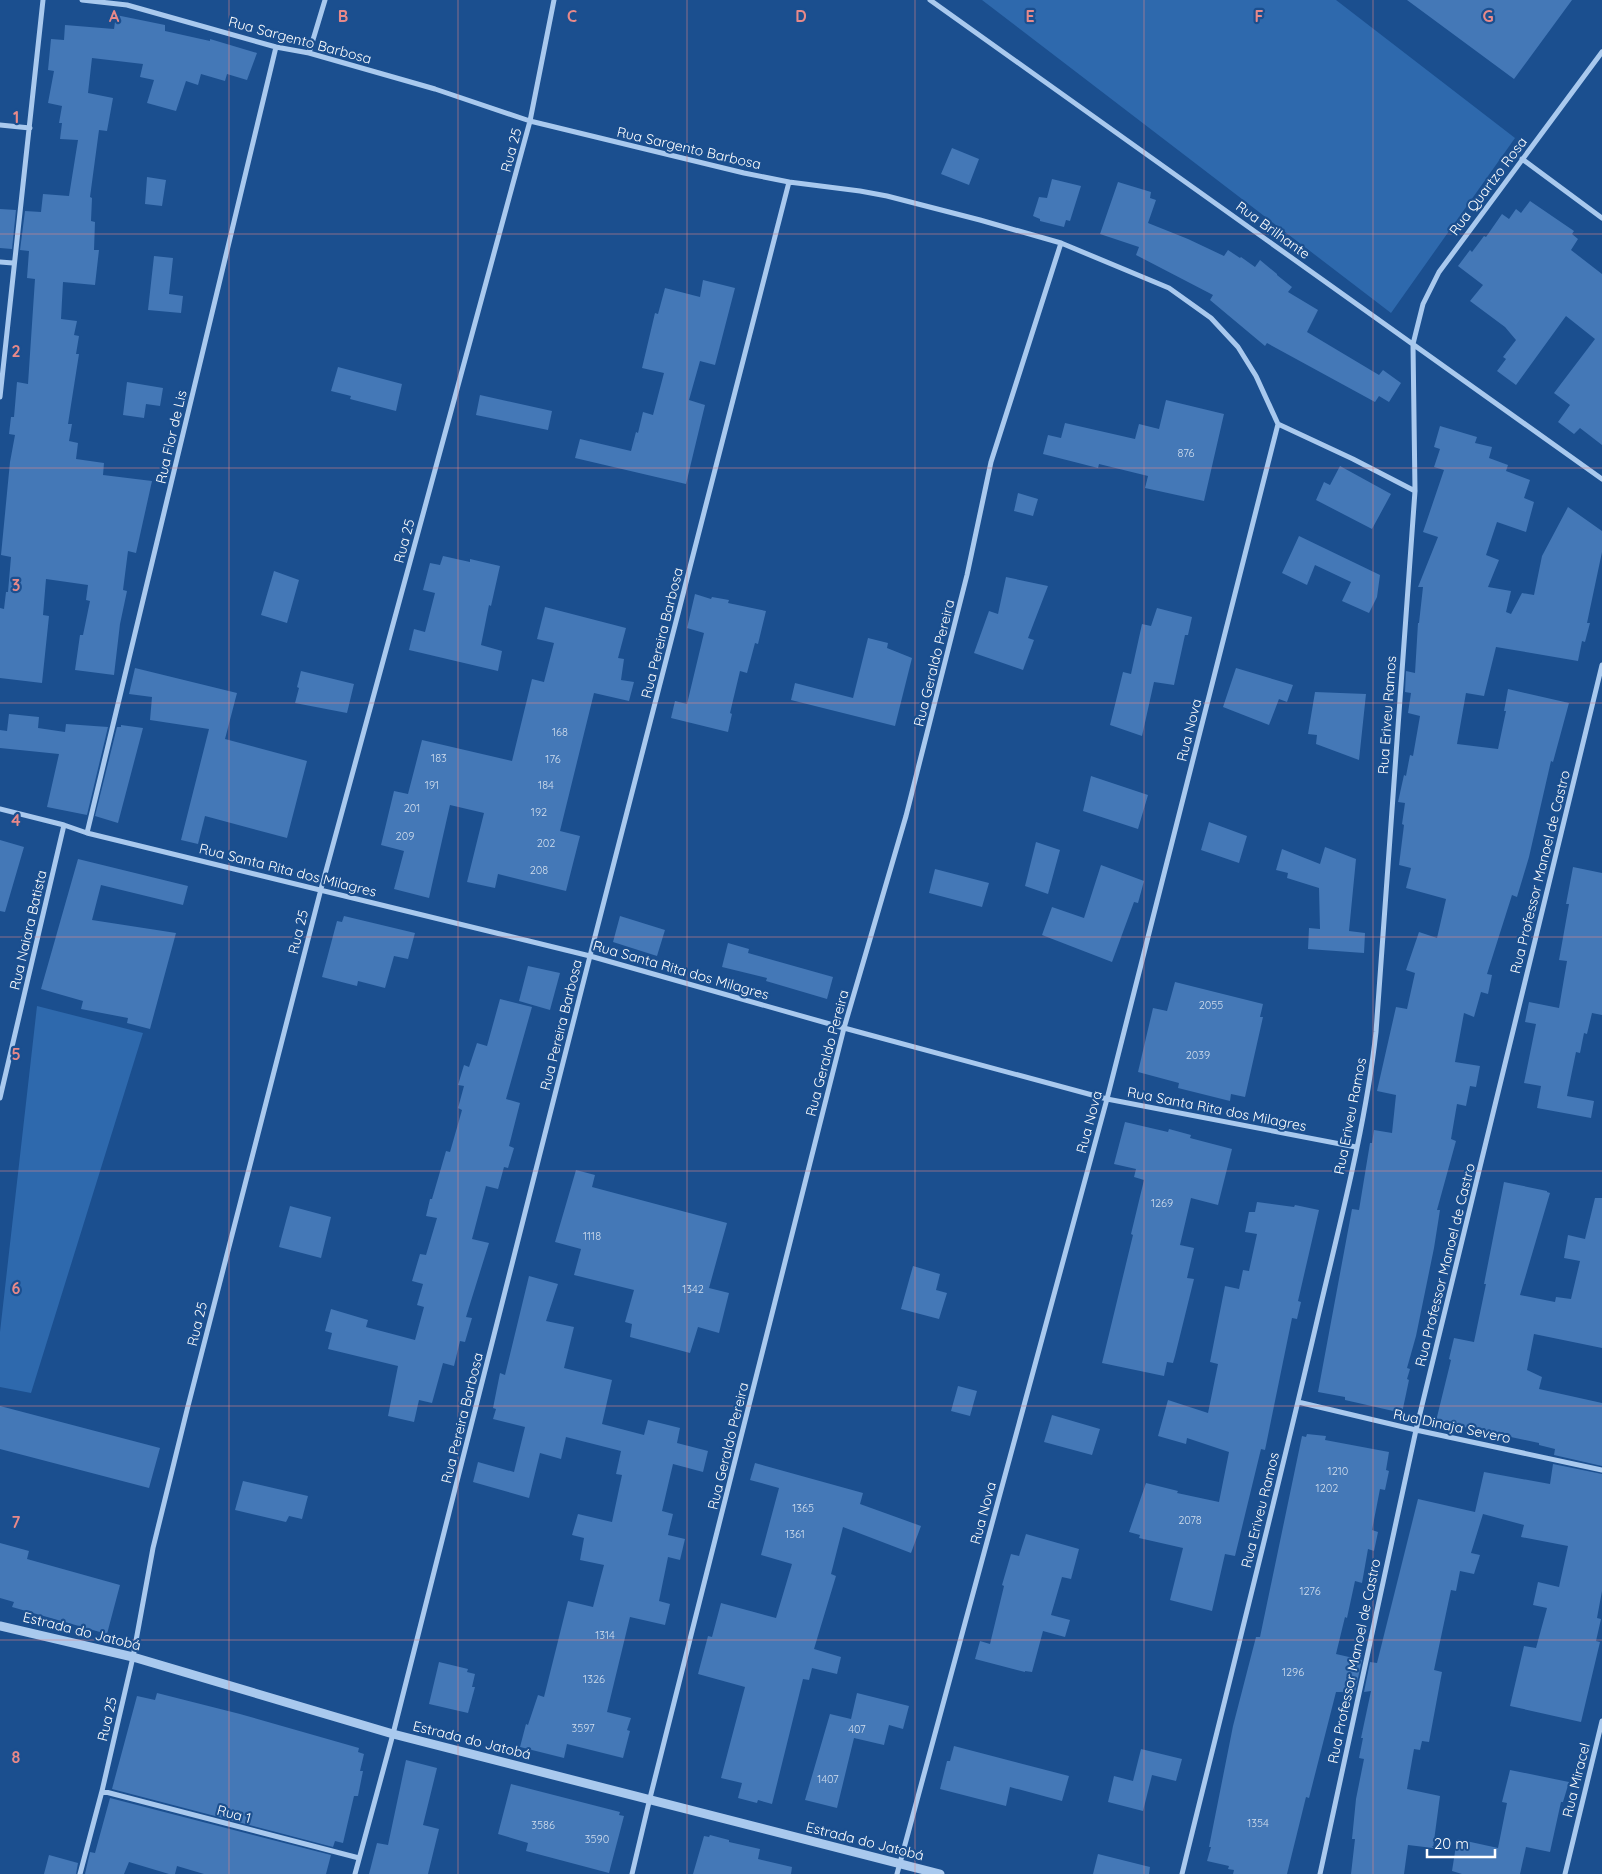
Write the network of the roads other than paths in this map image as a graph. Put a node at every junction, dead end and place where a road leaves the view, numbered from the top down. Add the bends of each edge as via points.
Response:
1 (43, 0) edge
2 (82, 0) edge
3 (325, 0) edge
4 (554, 0) edge
5 (930, 0) edge
6 (276, 46) junction
7 (1602, 52) edge
8 (309, 53) junction
9 (530, 122) junction
10 (0, 125) edge
11 (30, 128) junction
12 (1522, 159) junction
13 (789, 182) junction
14 (1602, 218) edge
15 (1061, 243) junction
16 (0, 262) edge
17 (14, 263) junction
18 (1413, 344) junction
19 (1, 378) edge
20 (0, 397) edge
21 (1278, 424) junction
22 (1602, 479) edge
23 (1415, 491) junction
24 (1602, 665) edge
25 (0, 809) edge
26 (64, 824) junction
27 (87, 833) junction
28 (321, 889) junction
29 (590, 956) junction
30 (844, 1028) junction
31 (0, 1098) edge
32 (1107, 1099) junction
33 (1356, 1147) junction
34 (1298, 1402) junction
35 (1416, 1430) junction
36 (1602, 1470) edge
37 (0, 1626) edge
38 (133, 1657) junction
39 (1602, 1721) edge
40 (393, 1734) junction
41 (102, 1791) junction
42 (650, 1798) junction
43 (359, 1858) junction
44 (898, 1869) edge
45 (80, 1874) edge
46 (355, 1874) edge
47 (632, 1874) edge
48 (940, 1874) edge
49 (1182, 1874) edge
50 (1320, 1874) edge
51 (1565, 1874) edge

1 - 11 street
2 - 6 street, Rua Sargento Barbosa via 127,4
3 - 8 street
4 - 9 street, Rua 25
5 - 18 street, Rua Brilhante
6 - 8 street, Rua Sargento Barbosa
6 - 27 street, Rua Flor de Lis
7 - 12 street, Rua Quartzo Rosa
8 - 9 street, Rua Sargento Barbosa via 435,89
9 - 13 street, Rua Sargento Barbosa
9 - 28 street, Rua 25
10 - 11 street
11 - 17 street
12 - 14 street
12 - 18 street, Rua Quartzo Rosa via 1439,272 1423,304
13 - 15 street, Rua Sargento Barbosa via 887,196
13 - 29 street, Rua Pereira Barbosa
15 - 21 street, Rua Sargento Barbosa via 1170,288 1211,318 1238,346
15 - 30 street, Rua Geraldo Pereira via 991,462 968,575 911,796
16 - 17 street
17 - 19 street
18 - 22 street, Rua Brilhante
18 - 23 street, Rua Eriveu Ramos
19 - 20 street
21 - 23 street
21 - 32 street, Rua Nova
23 - 33 street, Rua Eriveu Ramos via 1376,1032
24 - 35 street, Rua Professor Manoel de Castro
25 - 26 street, Rua Santa Rita dos Milagres
26 - 27 street, Rua Santa Rita dos Milagres
26 - 31 street, Rua Naiara Batista
27 - 28 street, Rua Santa Rita dos Milagres
28 - 29 street, Rua Santa Rita dos Milagres
28 - 38 street, Rua 25 via 153,1548
29 - 30 street, Rua Santa Rita dos Milagres
29 - 40 street, Rua Pereira Barbosa
30 - 32 street, Rua Santa Rita dos Milagres
30 - 42 street, Rua Geraldo Pereira
32 - 33 street, Rua Santa Rita dos Milagres
32 - 44 street, Rua Nova
33 - 34 street, Rua Eriveu Ramos
34 - 35 street, Rua Dinaja Severo
34 - 49 street, Rua Eriveu Ramos
35 - 36 street, Rua Dinaja Severo
35 - 50 street, Rua Professor Manoel de Castro
37 - 38 street, Estrada do Jatobá
38 - 40 street, Estrada do Jatobá
38 - 41 street, Rua 25
39 - 51 street, Rua Miracel
40 - 42 street, Estrada do Jatobá
40 - 43 street, Rua Pereira Barbosa
41 - 43 street, Rua 1
41 - 45 street, Rua 25
42 - 44 street, Estrada do Jatobá
42 - 47 street, Rua Geraldo Pereira
43 - 46 street, Rua Pereira Barbosa
44 - 48 street, Estrada do Jatobá

